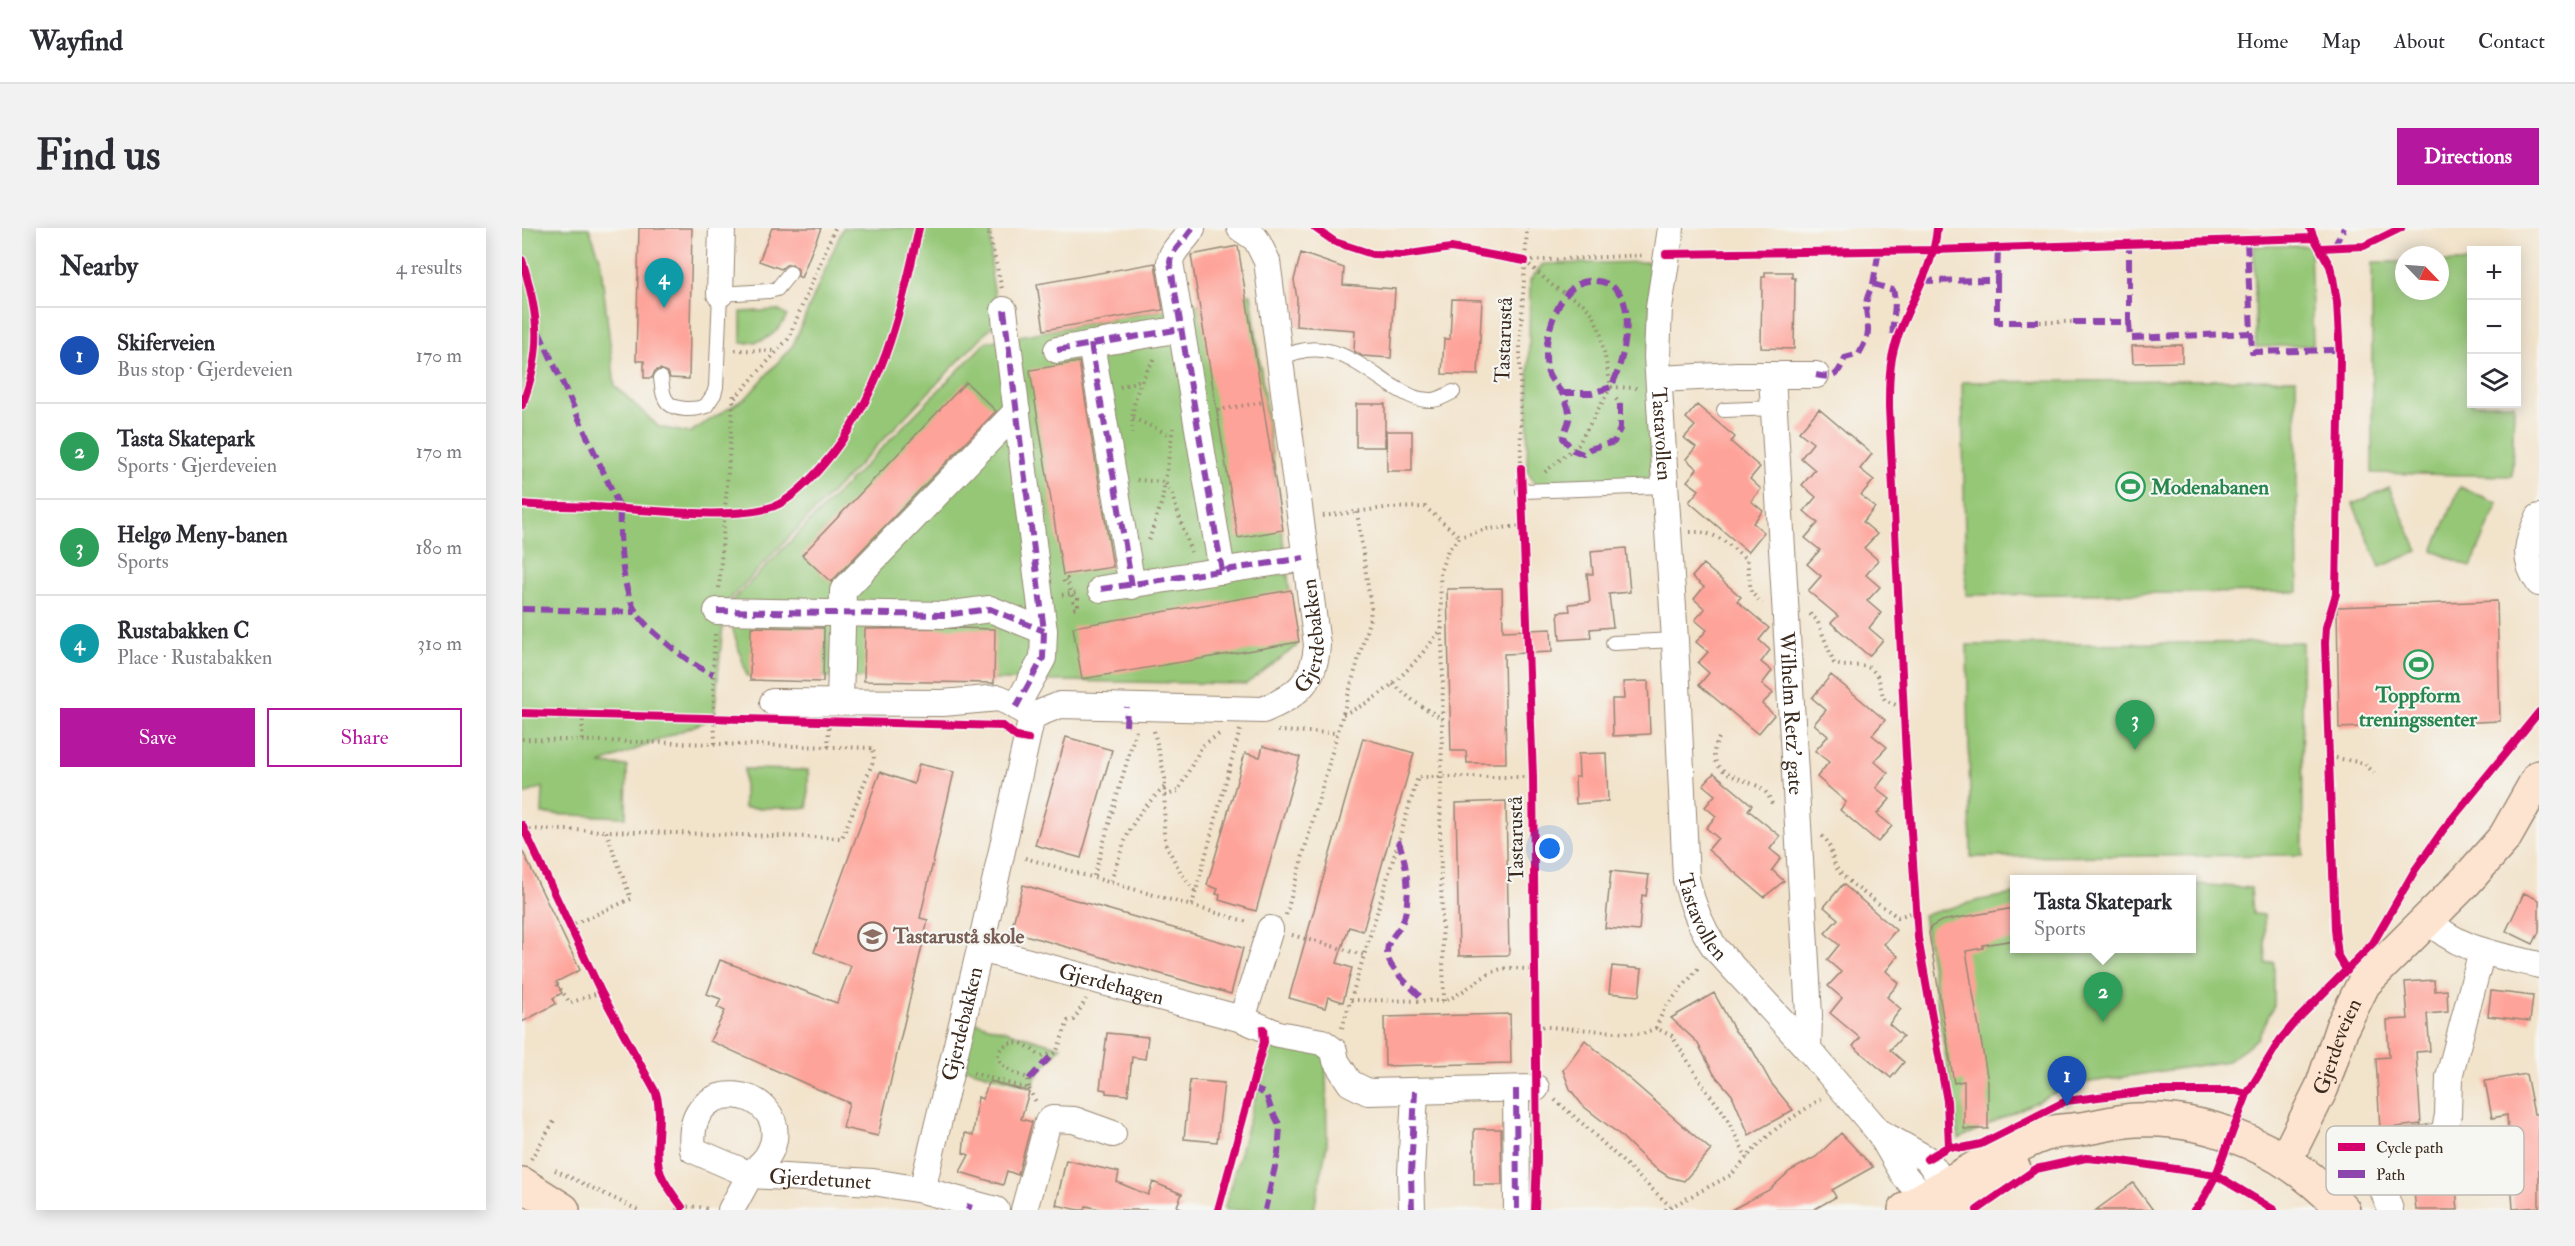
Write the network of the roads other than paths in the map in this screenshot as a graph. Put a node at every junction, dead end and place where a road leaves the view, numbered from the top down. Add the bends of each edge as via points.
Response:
1 (722, 228) edge
2 (1192, 228) edge
3 (1671, 228) edge
4 (1246, 230) edge
5 (790, 273) dead end
6 (720, 294) junction
7 (1004, 310) road end
8 (1175, 330) junction
9 (1091, 344) junction
10 (1057, 350) dead end
11 (1280, 359) junction
12 (1816, 375) dead end
13 (1772, 376) junction
14 (661, 378) dead end
15 (1659, 379) junction
16 (1453, 392) dead end
17 (1774, 408) junction
18 (1724, 410) dead end
19 (1017, 411) junction
20 (1664, 486) junction
21 (1523, 489) road end
22 (2539, 517) edge
23 (1304, 558) junction
24 (1211, 573) junction
25 (2539, 583) edge
26 (1132, 586) junction
27 (1089, 587) road end
28 (717, 611) road end
29 (842, 613) junction
30 (1044, 631) junction
31 (1675, 640) junction
32 (1612, 643) dead end
33 (773, 702) dead end
34 (1024, 711) junction
35 (836, 715) junction
36 (2539, 777) edge
37 (2427, 919) junction
38 (1276, 930) road end
39 (980, 949) junction
40 (2482, 951) junction
41 (2539, 966) edge
42 (1242, 1019) junction
43 (1808, 1049) junction
44 (1415, 1091) junction
45 (2446, 1126) edge
46 (1113, 1134) dead end
47 (2285, 1161) junction
48 (535, 1168) edge
49 (751, 1175) junction
50 (922, 1190) junction
51 (2326, 1193) edge
52 (2328, 1195) edge
53 (2385, 1195) edge
54 (1935, 1204) edge
55 (562, 1210) edge
56 (731, 1210) edge
57 (746, 1210) edge
58 (996, 1210) edge
59 (1024, 1210) edge
60 (1412, 1210) edge
61 (1517, 1210) edge
62 (2343, 1210) edge
63 (2390, 1210) edge

1 - 6 street
2 - 8 street via 1170,257
3 - 15 street, Tastavollen via 1659,308
4 - 11 street, Gjerdebakken via 1267,261
5 - 6 lane via 777,289
6 - 14 lane via 716,387 711,400 706,406 689,410 671,405 665,400
7 - 19 street, Gjerdebakken
8 - 9 street
8 - 24 street
9 - 10 street
9 - 26 street
11 - 16 lane via 1300,350 1319,348 1338,353 1415,398 1433,400
11 - 23 street, Gjerdebakken
12 - 13 street
13 - 15 street
13 - 17 street, Wilhelm Retz' gate
15 - 20 street, Tastavollen
17 - 18 lane
17 - 43 street, Wilhelm Retz' gate
19 - 29 street via 843,591
19 - 30 street, Gjerdebakken via 1055,602
20 - 21 lane
20 - 31 street, Tastavollen
22 - 25 street via 2526,548 2532,573
23 - 24 street, Gjerdebakken
23 - 34 street, Gjerdebakken via 1317,654 1308,678 1285,701 1252,711 1060,705
24 - 26 street, Gjerdebakken
26 - 27 street, Gjerdebakken
28 - 29 street
29 - 30 street via 945,615 990,609
29 - 35 street
30 - 34 street, Gjerdebakken via 1043,658
31 - 32 lane
31 - 43 street, Tastavollen via 1686,879 1692,906 1715,948
33 - 35 street
34 - 35 street via 999,699
34 - 39 street, Gjerdebakken
36 - 37 main road, Gjerdeveien via 2505,837
37 - 40 street via 2453,940
37 - 47 main road, Gjerdeveien via 2364,983 2342,1027 2322,1087
38 - 42 street
39 - 42 street, Gjerdehagen
39 - 50 street, Gjerdebakken
40 - 41 street
40 - 45 street via 2450,1077
42 - 44 street, Gjerdehagen via 1278,1034 1322,1042 1334,1052 1350,1083 1368,1092
43 - 54 street, Tastavollen via 1878,1132 1927,1159
44 - 60 street
44 - 61 street via 1526,1089
46 - 59 street via 1074,1120 1048,1122
47 - 51 main road
47 - 54 main road via 2207,1127 2137,1120 2079,1129 2057,1146
48 - 55 main road
49 - 50 street, Gjerdetunet via 873,1182
49 - 56 street
49 - 57 street
50 - 58 street, Gjerdetunet
52 - 62 main road
53 - 63 street

